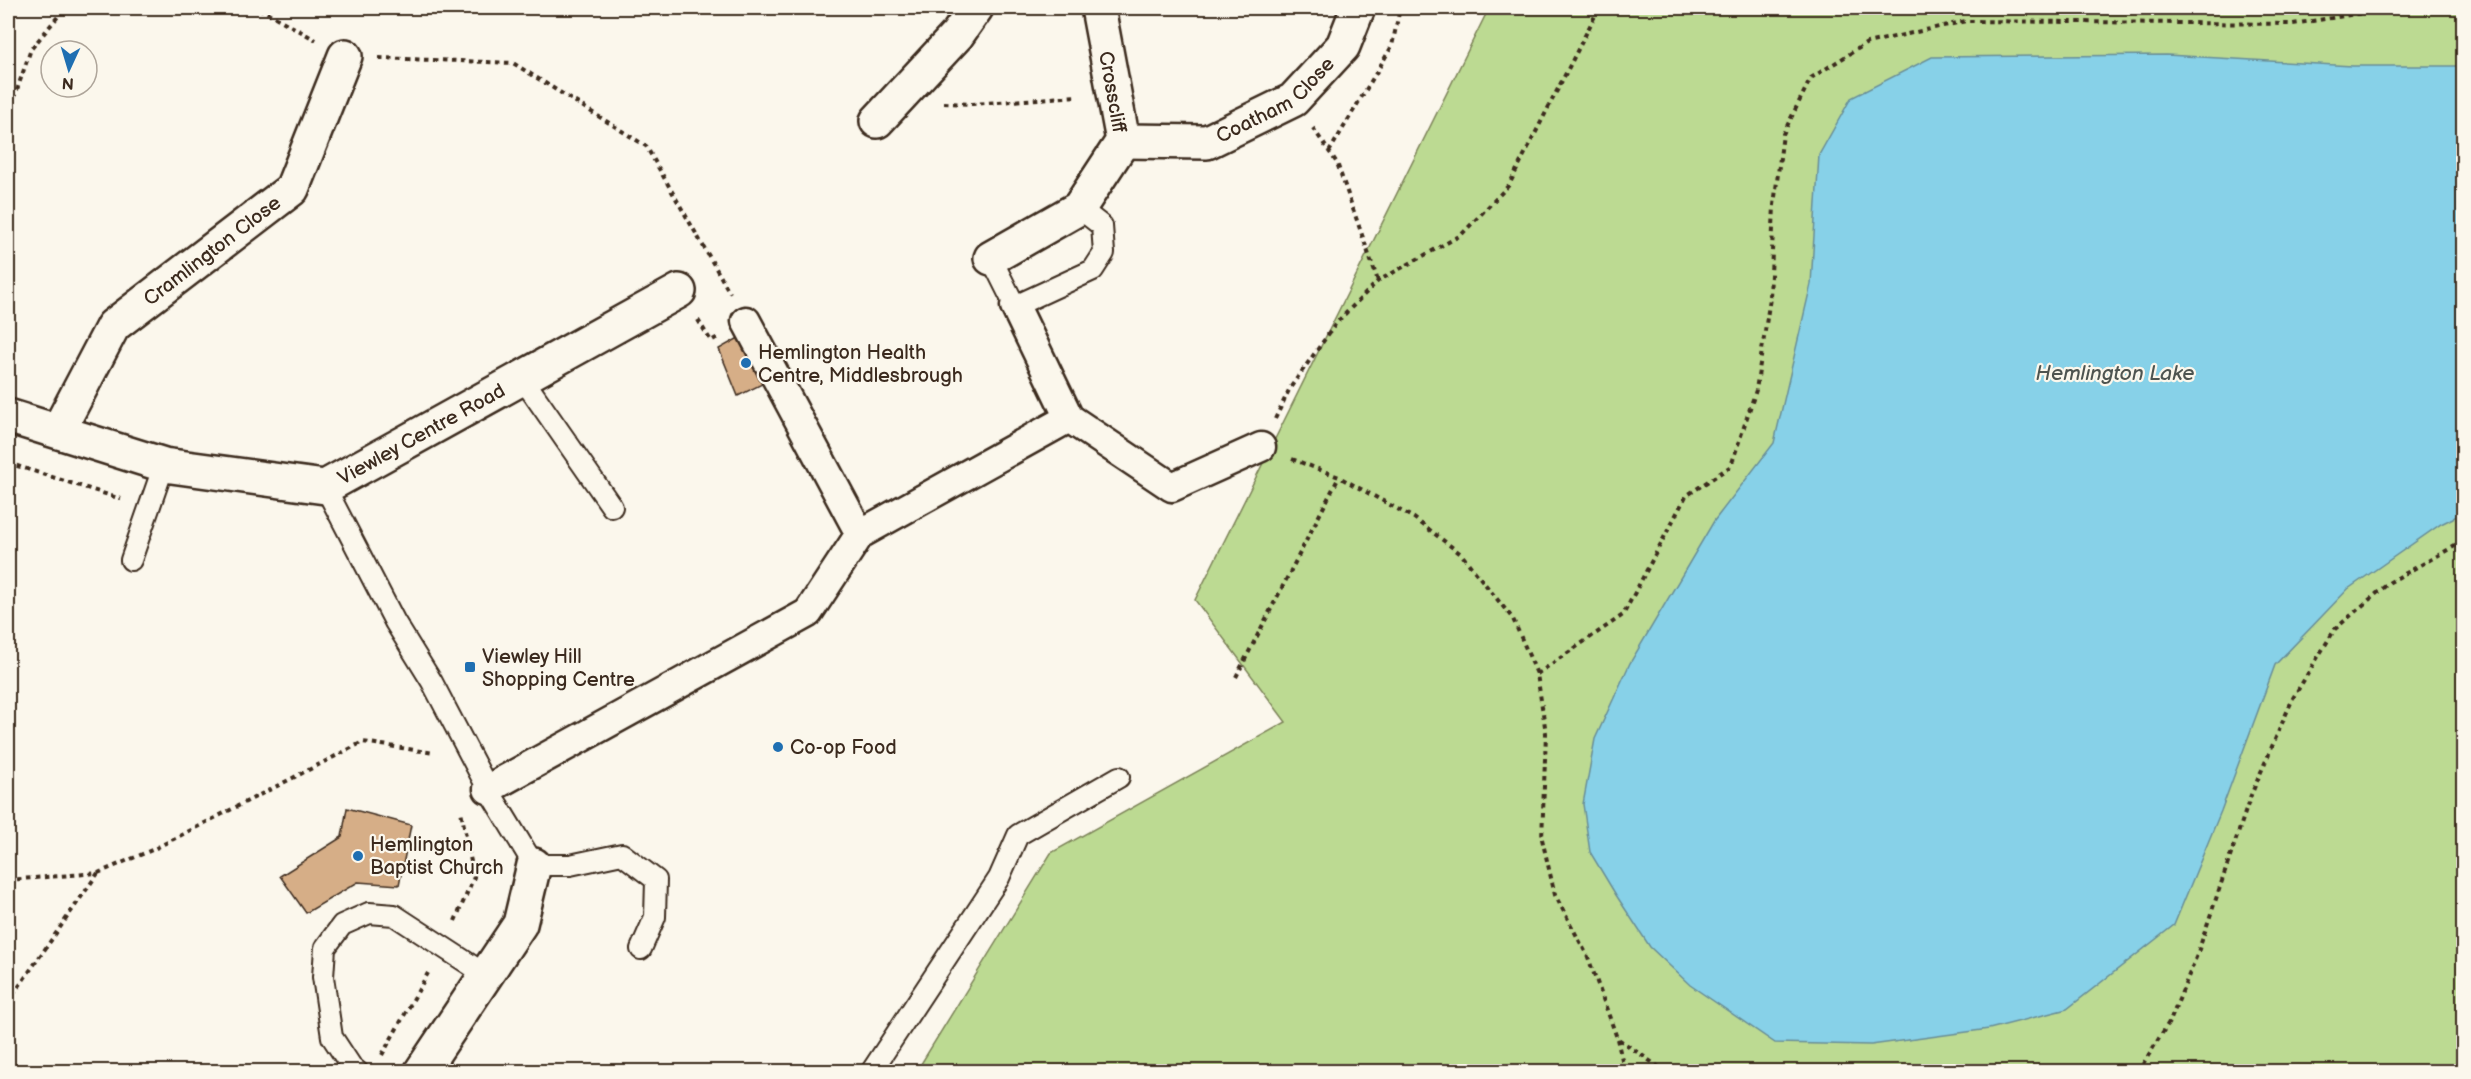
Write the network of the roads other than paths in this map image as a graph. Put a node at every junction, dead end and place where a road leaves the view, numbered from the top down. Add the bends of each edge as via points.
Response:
1 (976, 8) edge
2 (1098, 8) edge
3 (1358, 8) edge
4 (345, 56) road end
5 (886, 111) road end
6 (1123, 141) junction
7 (1078, 208) junction
8 (991, 258) joint
9 (679, 291) road end
10 (1015, 306) junction
11 (746, 321) road end
12 (523, 379) junction
13 (8, 416) edge
14 (1069, 418) junction
15 (58, 430) junction
16 (1261, 447) road end
17 (164, 465) junction
18 (325, 487) junction
19 (612, 507) dead end
20 (860, 534) junction
21 (130, 560) dead end
22 (1119, 777) dead end
23 (488, 789) junction
24 (534, 865) junction
25 (641, 949) dead end
26 (486, 975) junction
27 (358, 1071) edge
28 (421, 1071) edge
29 (871, 1071) edge

1 - 5 street via 957,35
2 - 6 street, Crosscliff
3 - 6 street, Coatham Close via 1343,45 1293,100 1207,142
4 - 15 street, Cramlington Close via 292,189 113,326
6 - 7 street, Crosscliff
7 - 8 street, Crosscliff
7 - 10 lane via 1102,226 1104,253 1093,270
8 - 10 lane
9 - 12 street, Viewley Centre Road
10 - 14 street
11 - 20 street
12 - 18 street, Viewley Centre Road
12 - 19 lane
13 - 15 street, Viewley Centre Road
14 - 16 street via 1172,487
14 - 20 street
15 - 17 street, Viewley Centre Road
17 - 18 street, Viewley Centre Road
17 - 21 lane
18 - 23 lane
20 - 23 street via 808,613
22 - 29 lane via 1018,835 999,878
23 - 24 lane
24 - 25 lane via 570,865 622,854 656,880 654,917
24 - 26 street via 520,924
26 - 27 lane via 394,915 369,913 342,925 325,948 323,977 332,1037
26 - 28 street

